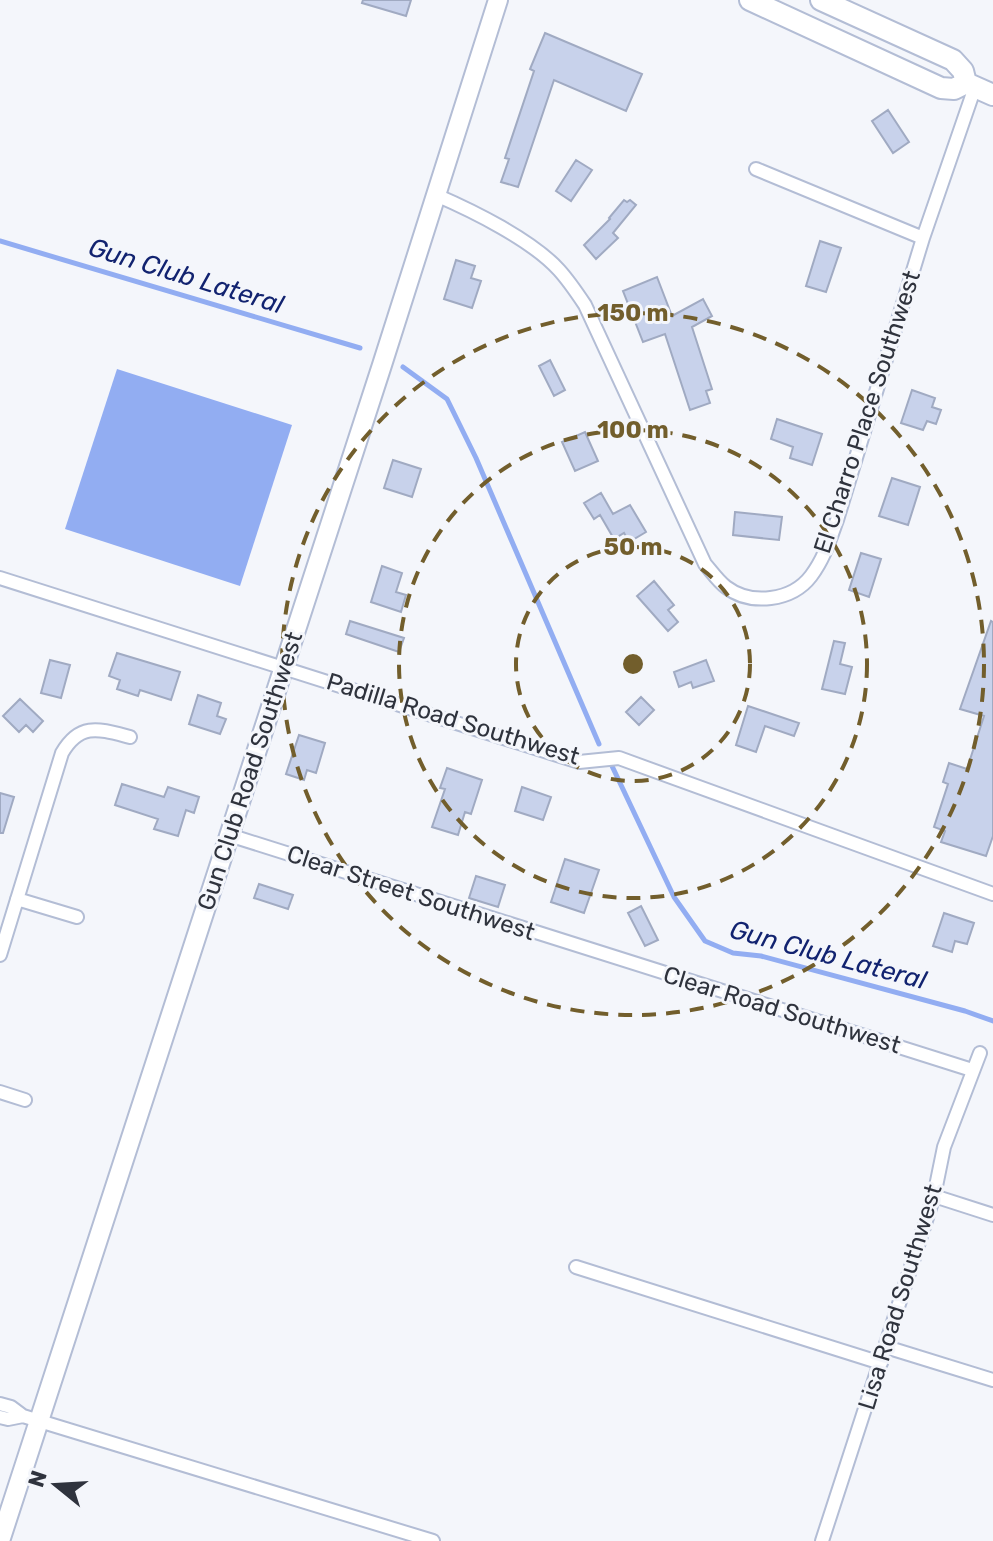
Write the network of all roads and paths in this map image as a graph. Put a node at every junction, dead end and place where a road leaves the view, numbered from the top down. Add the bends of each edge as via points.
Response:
1 (498, 0) edge
2 (750, 0) edge
3 (821, 0) edge
4 (978, 89) edge
5 (756, 169) dead end
6 (436, 195) junction
7 (923, 238) junction
8 (0, 578) edge
9 (284, 667) junction
10 (130, 737) dead end
11 (229, 835) junction
12 (993, 894) edge
13 (17, 899) junction
14 (77, 917) dead end
15 (593, 951) joint
16 (0, 955) edge
17 (980, 1053) dead end
18 (972, 1070) junction
19 (0, 1092) edge
20 (25, 1100) dead end
21 (934, 1196) junction
22 (993, 1215) edge
23 (576, 1267) dead end
24 (886, 1347) junction
25 (881, 1363) junction
26 (993, 1380) edge
27 (0, 1404) edge
28 (0, 1417) edge
29 (31, 1418) junction
30 (0, 1541) edge
31 (433, 1541) edge
32 (822, 1541) edge

1 - 6 street, Gun Club Road Southwest
2 - 4 main road via 941,88
3 - 4 main road via 953,60
4 - 7 street, El Charro Place Southwest
5 - 7 street
6 - 7 street, El Charro Place Southwest via 534,249 573,286 705,564 728,589 762,599 798,589 825,552
6 - 9 street, Gun Club Road Southwest
8 - 9 street, Padilla Road Southwest
9 - 11 street, Gun Club Road Southwest
9 - 12 street, Padilla Road Southwest via 579,762 619,758
10 - 13 street via 97,730 77,734 69,742
11 - 15 street, Clear Street Southwest
11 - 29 street, Gun Club Road Southwest
13 - 14 street
13 - 16 street
15 - 18 street, Clear Road Southwest
17 - 18 street, Lisa Road Southwest
18 - 21 street, Lisa Road Southwest via 944,1147
19 - 20 street
21 - 22 street
21 - 24 street, Lisa Road Southwest
23 - 25 street
24 - 25 street, Lisa Road Southwest
24 - 26 street
25 - 32 street, Lisa Road Southwest
27 - 29 street
28 - 29 street
29 - 30 street, Gun Club Road Southwest
29 - 31 street

